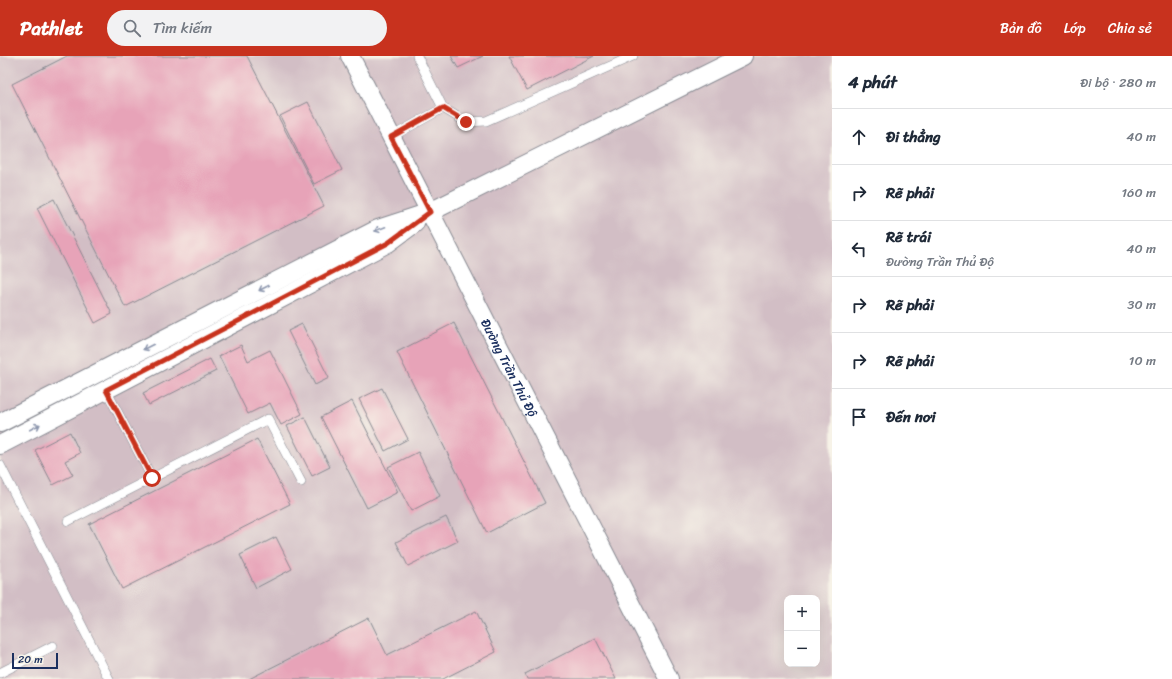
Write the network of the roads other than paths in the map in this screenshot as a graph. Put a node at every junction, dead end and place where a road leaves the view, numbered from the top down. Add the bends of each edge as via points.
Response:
1 (350, 56) edge
2 (417, 56) edge
3 (633, 56) edge
4 (743, 56) edge
5 (443, 108) junction
6 (391, 137) junction
7 (430, 212) junction
8 (106, 390) junction
9 (0, 423) edge
10 (0, 445) edge
11 (0, 465) edge
12 (152, 478) junction
13 (301, 482) dead end
14 (68, 521) dead end
15 (53, 646) dead end
16 (0, 673) edge
17 (109, 679) edge
18 (669, 679) edge

1 - 6 street, Đường Trần Thủ Độ
2 - 5 lane
3 - 5 lane via 486,121 466,122
4 - 7 street
5 - 6 lane
6 - 7 street, Đường Trần Thủ Độ
7 - 8 street via 388,243
7 -> 9 street via 378,229
7 - 18 street, Đường Trần Thủ Độ
10 -> 8 street
8 - 12 lane
11 - 17 lane
12 - 13 lane via 268,419
12 - 14 lane
15 - 16 lane

